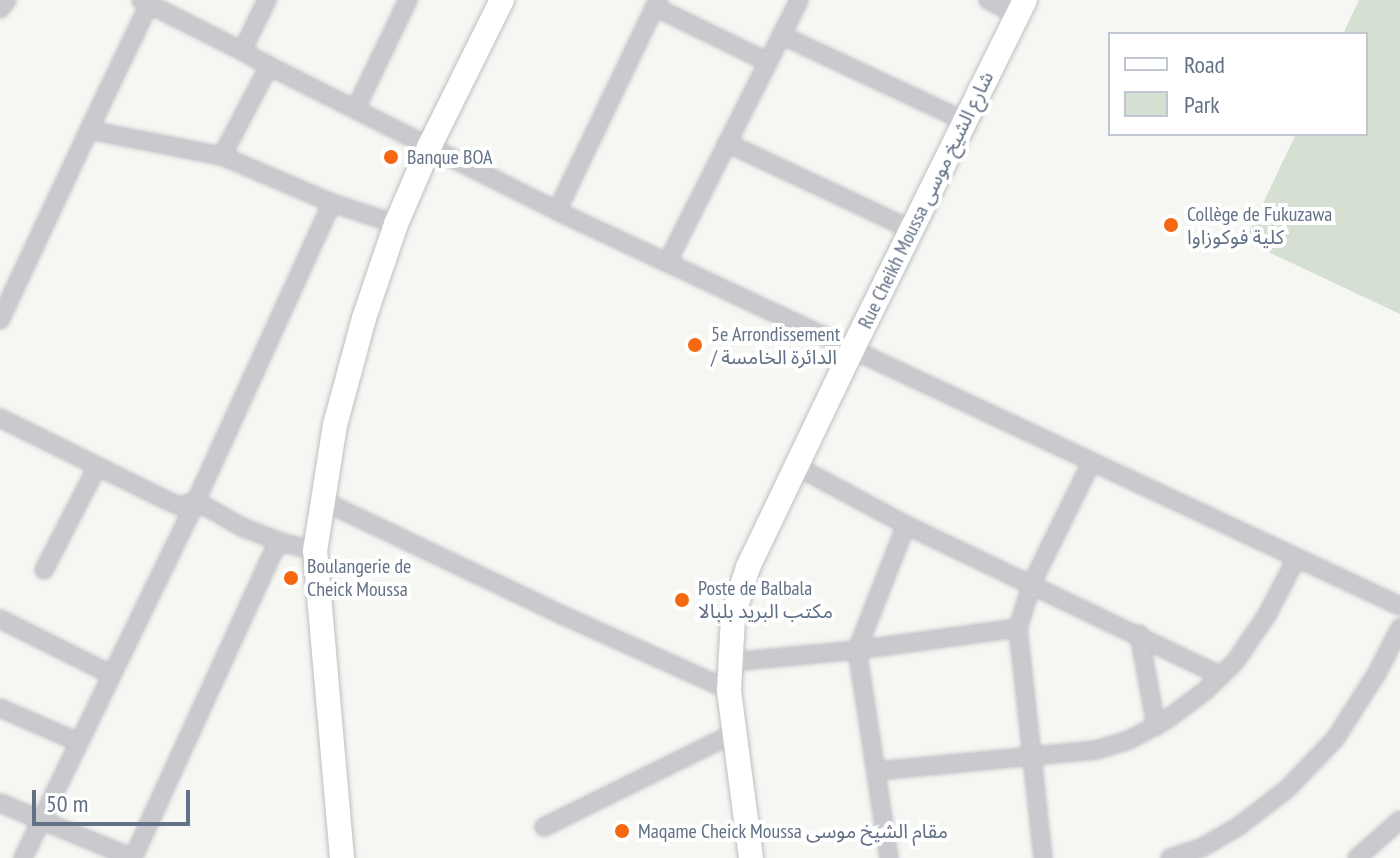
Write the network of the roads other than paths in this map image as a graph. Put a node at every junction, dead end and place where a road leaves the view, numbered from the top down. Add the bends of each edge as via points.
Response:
1 (7, 0) edge
2 (267, 0) edge
3 (408, 0) edge
4 (502, 0) edge
5 (799, 0) edge
6 (988, 0) edge
7 (145, 2) edge
8 (656, 4) edge
9 (1021, 7) edge
10 (0, 9) edge
11 (781, 35) junction
12 (242, 51) junction
13 (768, 62) junction
14 (269, 66) junction
15 (356, 108) junction
16 (965, 121) junction
17 (89, 130) junction
18 (727, 143) junction
19 (430, 145) junction
20 (222, 156) junction
21 (332, 203) junction
22 (557, 211) junction
23 (396, 224) junction
24 (912, 230) junction
25 (667, 263) junction
26 (0, 320) edge
27 (852, 350) junction
28 (0, 418) edge
29 (1091, 463) junction
30 (796, 466) junction
31 (97, 467) junction
32 (321, 500) junction
33 (196, 501) junction
34 (906, 525) junction
35 (280, 542) junction
36 (315, 551) junction
37 (1296, 559) junction
38 (44, 570) dead end
39 (1032, 583) junction
40 (1400, 606) edge
41 (0, 619) edge
42 (1018, 628) junction
43 (1400, 628) edge
44 (1139, 634) junction
45 (857, 650) junction
46 (731, 662) junction
47 (112, 675) junction
48 (1221, 676) junction
49 (729, 690) junction
50 (0, 708) edge
51 (1156, 726) junction
52 (734, 733) junction
53 (78, 742) junction
54 (1032, 754) junction
55 (877, 771) junction
56 (0, 803) edge
57 (41, 820) junction
58 (1400, 820) edge
59 (544, 827) dead end
60 (1205, 853) edge
61 (23, 858) edge
62 (133, 858) edge
63 (342, 858) edge
64 (751, 858) edge
65 (889, 858) edge
66 (1043, 858) edge
67 (1170, 858) edge
68 (1357, 858) edge

1 - 10 street
2 - 12 street
3 - 15 street
4 - 19 street
5 - 11 street
6 - 9 street
7 - 12 street
7 - 17 street
8 - 13 street
8 - 22 street
9 - 16 street, Rue Cheikh Moussa شارع الشيخ موسى
11 - 13 street
11 - 16 street
12 - 14 street
13 - 18 street
14 - 15 street
14 - 20 street
15 - 19 street
16 - 24 street, Rue Cheikh Moussa شارع الشيخ موسى
17 - 20 street
17 - 26 street
18 - 24 street
18 - 25 street
19 - 22 street
19 - 23 street
20 - 21 street
21 - 23 street
21 - 33 street
22 - 25 street
23 - 32 street via 335,425
24 - 27 street, Rue Cheikh Moussa شارع الشيخ موسى
25 - 27 street
27 - 29 street
27 - 30 street, Rue Cheikh Moussa شارع الشيخ موسى
28 - 31 street
29 - 37 street
29 - 39 street
30 - 34 street
30 - 46 street, Rue Cheikh Moussa شارع الشيخ موسى via 748,567 733,619
31 - 33 street via 180,506
31 - 38 street
32 - 36 street
32 - 49 street
33 - 35 street
33 - 47 street
34 - 39 street
34 - 45 street
35 - 36 street
35 - 62 street via 246,605
36 - 63 street
37 - 40 street
37 - 48 street via 1267,615
39 - 42 street
39 - 44 street
41 - 47 street
42 - 45 street
42 - 54 street
43 - 60 street via 1335,739 1287,789
44 - 48 street
44 - 51 street
45 - 46 street
45 - 55 street
46 - 49 street, Rue Cheikh Moussa شارع الشيخ موسى
47 - 53 street
48 - 51 street
49 - 52 street, Rue Cheikh Moussa شارع الشيخ موسى
50 - 53 street
51 - 54 street via 1096,750
52 - 59 street
52 - 64 street, Rue Cheikh Moussa شارع الشيخ موسى
53 - 57 street
54 - 55 street
54 - 66 street
55 - 65 street
56 - 57 street
57 - 61 street
57 - 62 street
58 - 68 street
60 - 67 street

